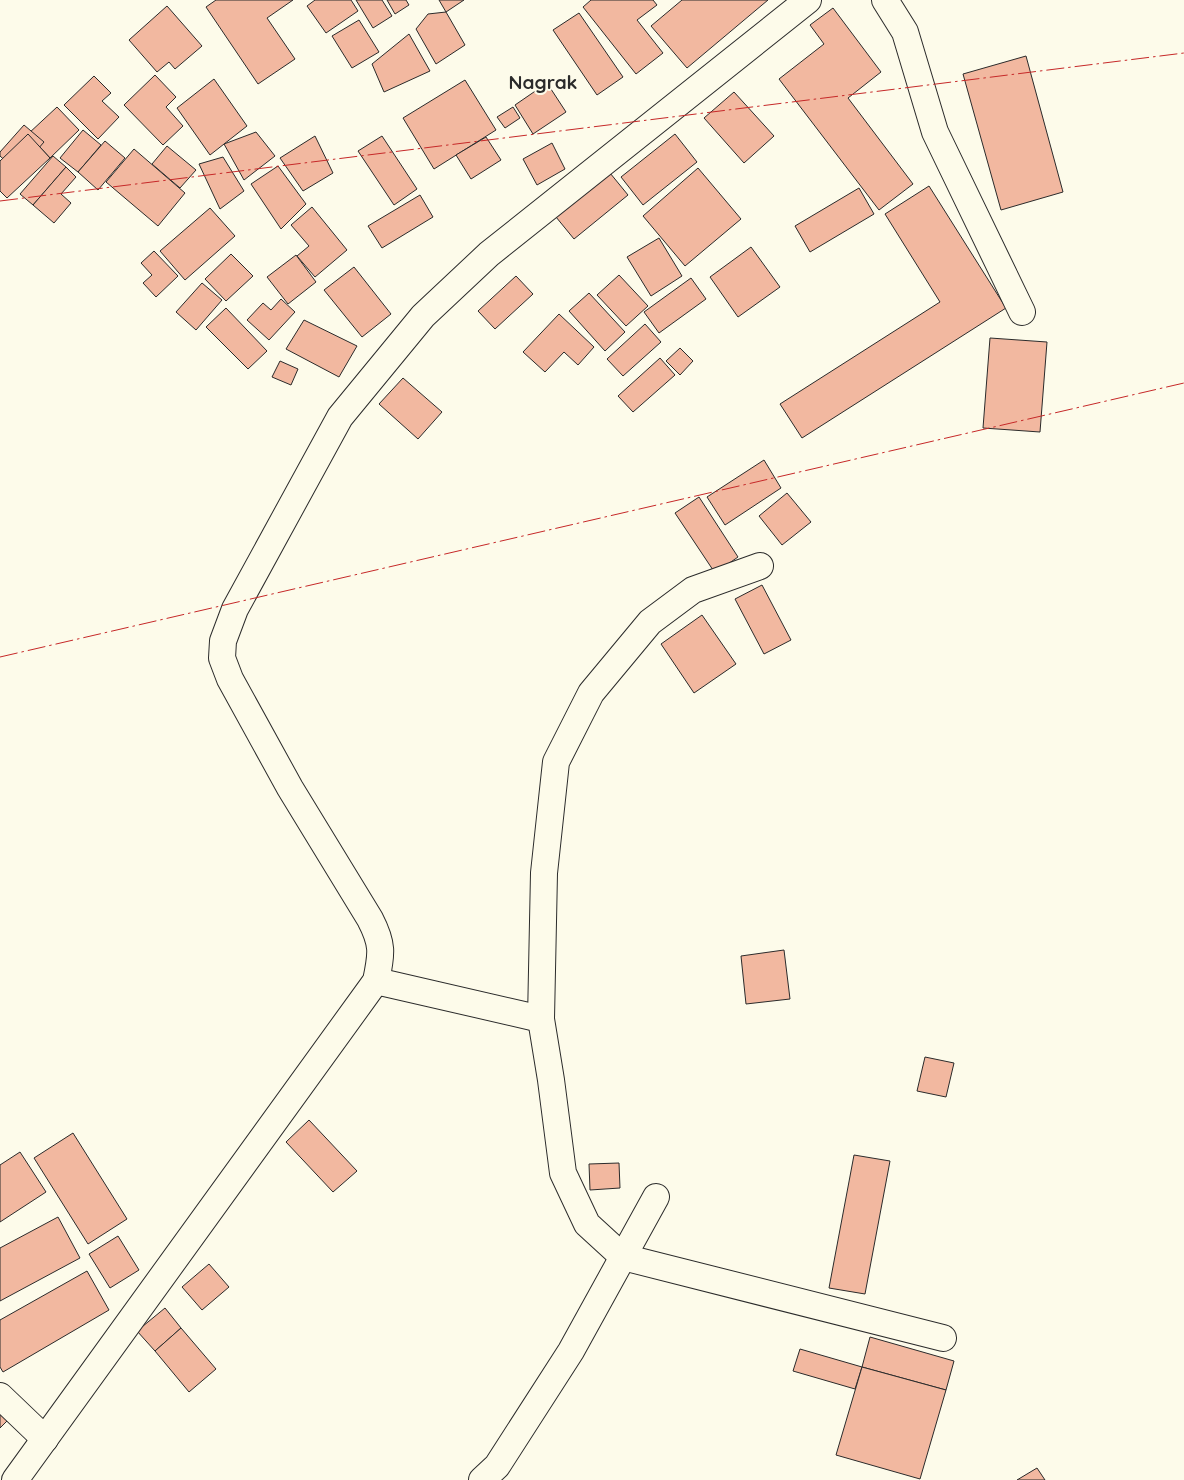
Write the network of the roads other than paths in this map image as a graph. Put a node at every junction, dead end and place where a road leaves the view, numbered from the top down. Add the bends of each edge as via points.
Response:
1 (808, 0) edge
2 (885, 0) edge
3 (1022, 312) dead end
4 (760, 566) dead end
5 (376, 981) junction
6 (541, 1019) junction
7 (656, 1197) dead end
8 (623, 1258) junction
9 (943, 1338) dead end
10 (0, 1396) edge
11 (45, 1439) junction
12 (15, 1480) edge
13 (482, 1480) edge

1 - 5 street via 489,254 423,316 340,417 235,609 223,641 222,658 230,679 290,788 378,935 382,954
2 - 3 street via 905,32 935,132
4 - 6 street via 692,590 650,622 592,693 556,762 544,873
5 - 6 street
5 - 11 street
6 - 8 street via 563,1173 587,1224
7 - 8 street
8 - 9 street
8 - 13 street via 571,1351 497,1466
10 - 11 street
11 - 12 street

